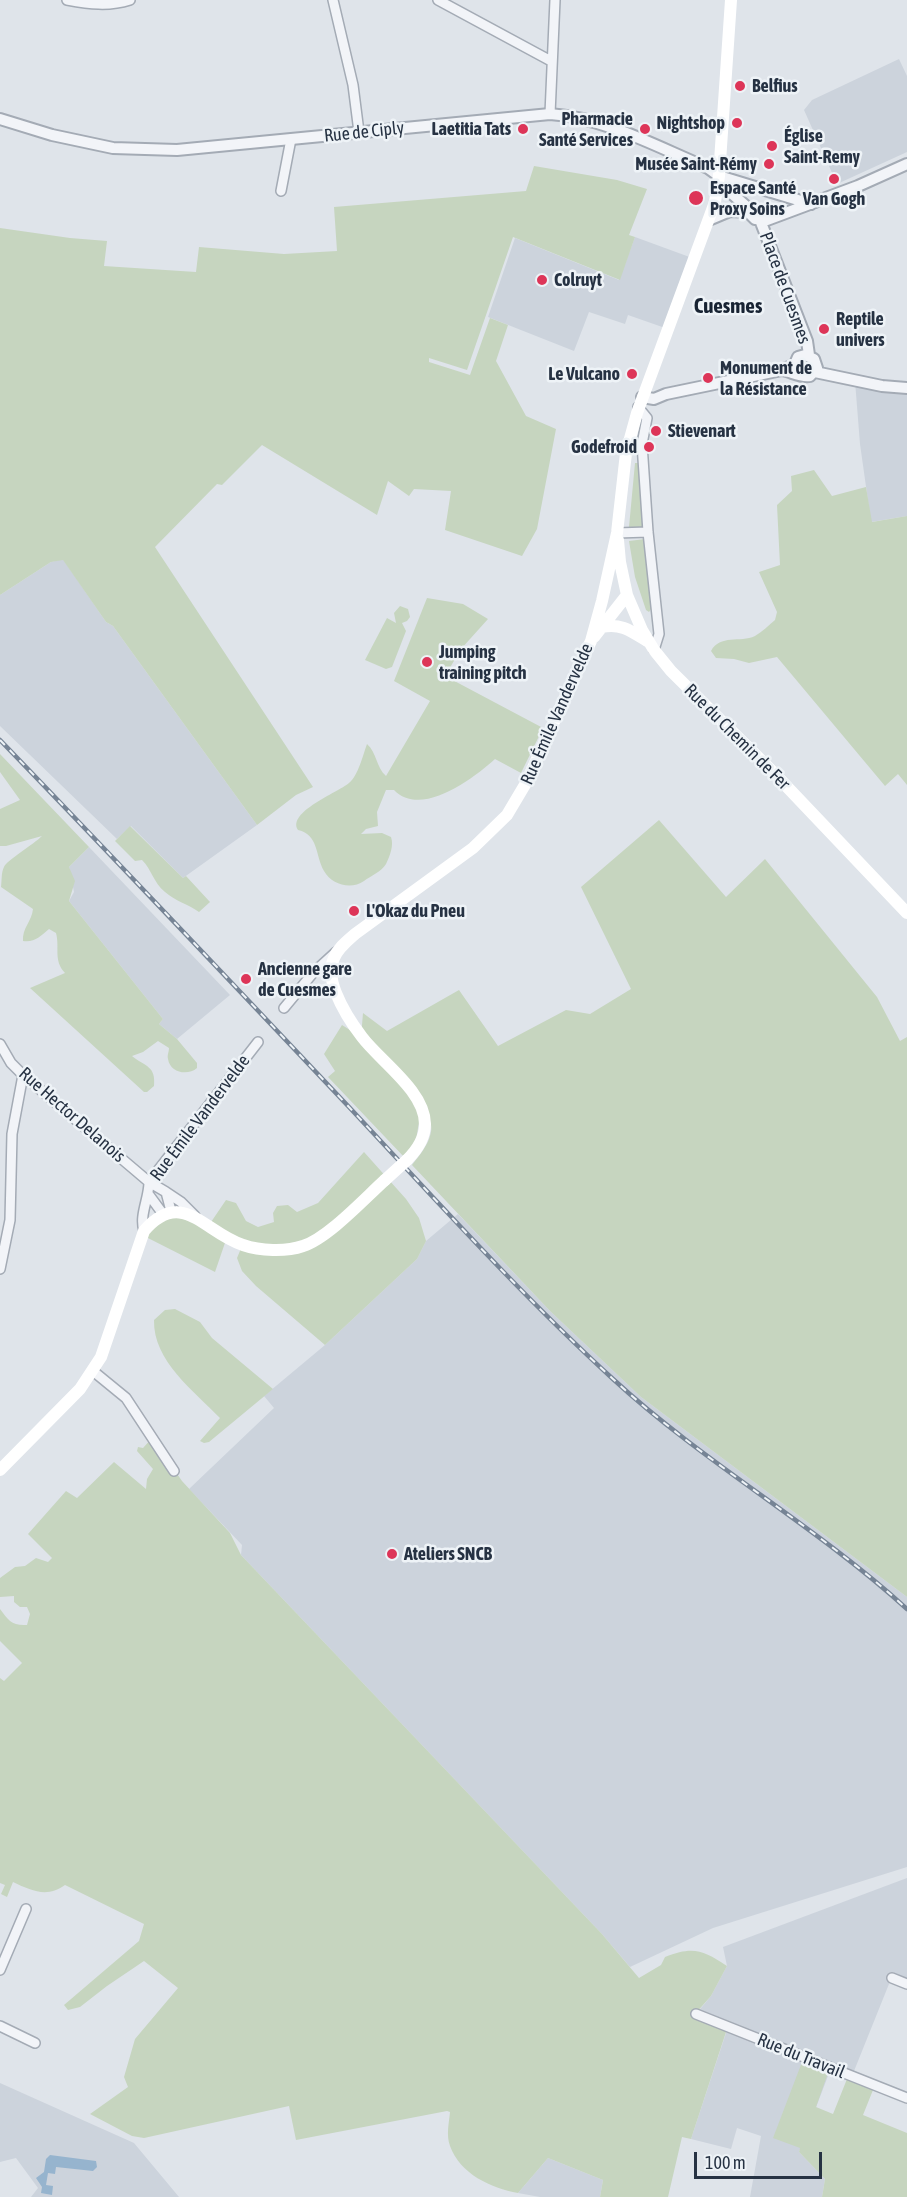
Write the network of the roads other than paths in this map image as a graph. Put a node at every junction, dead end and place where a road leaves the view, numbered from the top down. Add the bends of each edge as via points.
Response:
1 (67, 0) edge
2 (130, 0) edge
3 (333, 0) edge
4 (555, 0) edge
5 (731, 0) edge
6 (442, 1) edge
7 (551, 61) junction
8 (550, 114) junction
9 (0, 119) edge
10 (358, 132) junction
11 (291, 140) junction
12 (907, 164) edge
13 (719, 181) junction
14 (757, 188) junction
15 (281, 191) dead end
16 (772, 192) junction
17 (811, 204) junction
18 (748, 210) junction
19 (711, 219) junction
20 (766, 219) junction
21 (809, 355) junction
22 (796, 368) junction
23 (815, 372) junction
24 (647, 382) junction
25 (907, 388) edge
26 (666, 394) junction
27 (640, 402) junction
28 (648, 532) junction
29 (617, 533) junction
30 (627, 595) junction
31 (602, 602) junction
32 (602, 627) junction
33 (591, 641) junction
34 (652, 647) junction
35 (907, 913) edge
36 (338, 951) junction
37 (284, 1008) dead end
38 (258, 1042) dead end
39 (0, 1044) edge
40 (23, 1075) junction
41 (149, 1182) junction
42 (166, 1192) junction
43 (149, 1195) junction
44 (167, 1213) junction
45 (195, 1216) junction
46 (144, 1231) junction
47 (0, 1269) edge
48 (93, 1371) junction
49 (0, 1470) edge
50 (174, 1471) dead end
51 (26, 1909) dead end
52 (0, 1970) edge
53 (892, 1978) dead end
54 (907, 1984) edge
55 (696, 2014) dead end
56 (0, 2026) edge
57 (35, 2043) dead end
58 (907, 2098) edge

1 - 2 street via 109,4
3 - 10 street via 354,85
4 - 7 street
5 - 13 main road
6 - 7 street
7 - 8 street
8 - 10 street, Rue de Ciply
8 - 13 street, Rue de Ciply via 607,125 708,168
9 - 11 street, Rue de Ciply via 113,148 177,150
10 - 11 street, Rue de Ciply
11 - 15 street
12 - 17 street
13 - 14 street
13 - 18 street, Place de Cuesmes
13 - 19 main road
14 - 16 street
14 - 18 street via 750,197
16 - 17 street
16 - 20 street, Place de Cuesmes via 777,207
17 - 20 street
18 - 19 street, Place de Cuesmes via 730,211
18 - 20 street, Place de Cuesmes via 755,219
19 - 24 main road
20 - 21 street, Place de Cuesmes
21 - 22 street, Place de Cuesmes via 798,357
21 - 23 street, Place de Cuesmes via 816,362
22 - 23 street, Place de Cuesmes via 807,377
22 - 26 street, Place de Cuesmes
23 - 25 street
24 - 26 street
24 - 27 main road
26 - 27 street, Place de Cuesmes
27 - 28 street via 647,418 642,444
27 - 29 main road, Rue Émile Vandervelde via 626,453
28 - 29 street
28 - 34 street via 659,634
29 - 30 main road, Rue du Chemin de Fer
29 - 31 main road, Rue Émile Vandervelde
30 - 31 main road via 612,595
30 - 32 main road
30 - 34 main road, Rue du Chemin de Fer
31 - 33 main road, Rue Émile Vandervelde
32 - 33 main road
32 - 34 main road via 624,627
33 - 36 main road, Rue Émile Vandervelde via 526,783 507,815 473,848 355,934
34 - 35 main road, Rue du Chemin de Fer
36 - 37 street, Rue Émile Vandervelde
36 - 45 main road, bridge via 331,965 338,998 362,1038 401,1079 421,1108 425,1123 418,1148 326,1233 302,1246 257,1249 242,1245
38 - 41 street, Rue Émile Vandervelde
39 - 40 street, Rue Hector Delanois
40 - 41 street, Rue Hector Delanois
40 - 47 street via 12,1134 9,1220
41 - 42 street, Rue Hector Delanois
41 - 43 street, Rue Émile Vandervelde
42 - 44 street
42 - 45 street, Rue Hector Delanois
43 - 44 street
43 - 46 street, Rue Émile Vandervelde via 141,1223
44 - 45 main road
44 - 46 main road via 154,1219
46 - 48 main road, Rue Émile Vandervelde via 108,1341
48 - 49 main road, Rue Émile Vandervelde via 67,1404
48 - 50 street via 126,1398
51 - 52 street
53 - 54 street
55 - 58 street, Rue du Travail
56 - 57 street

